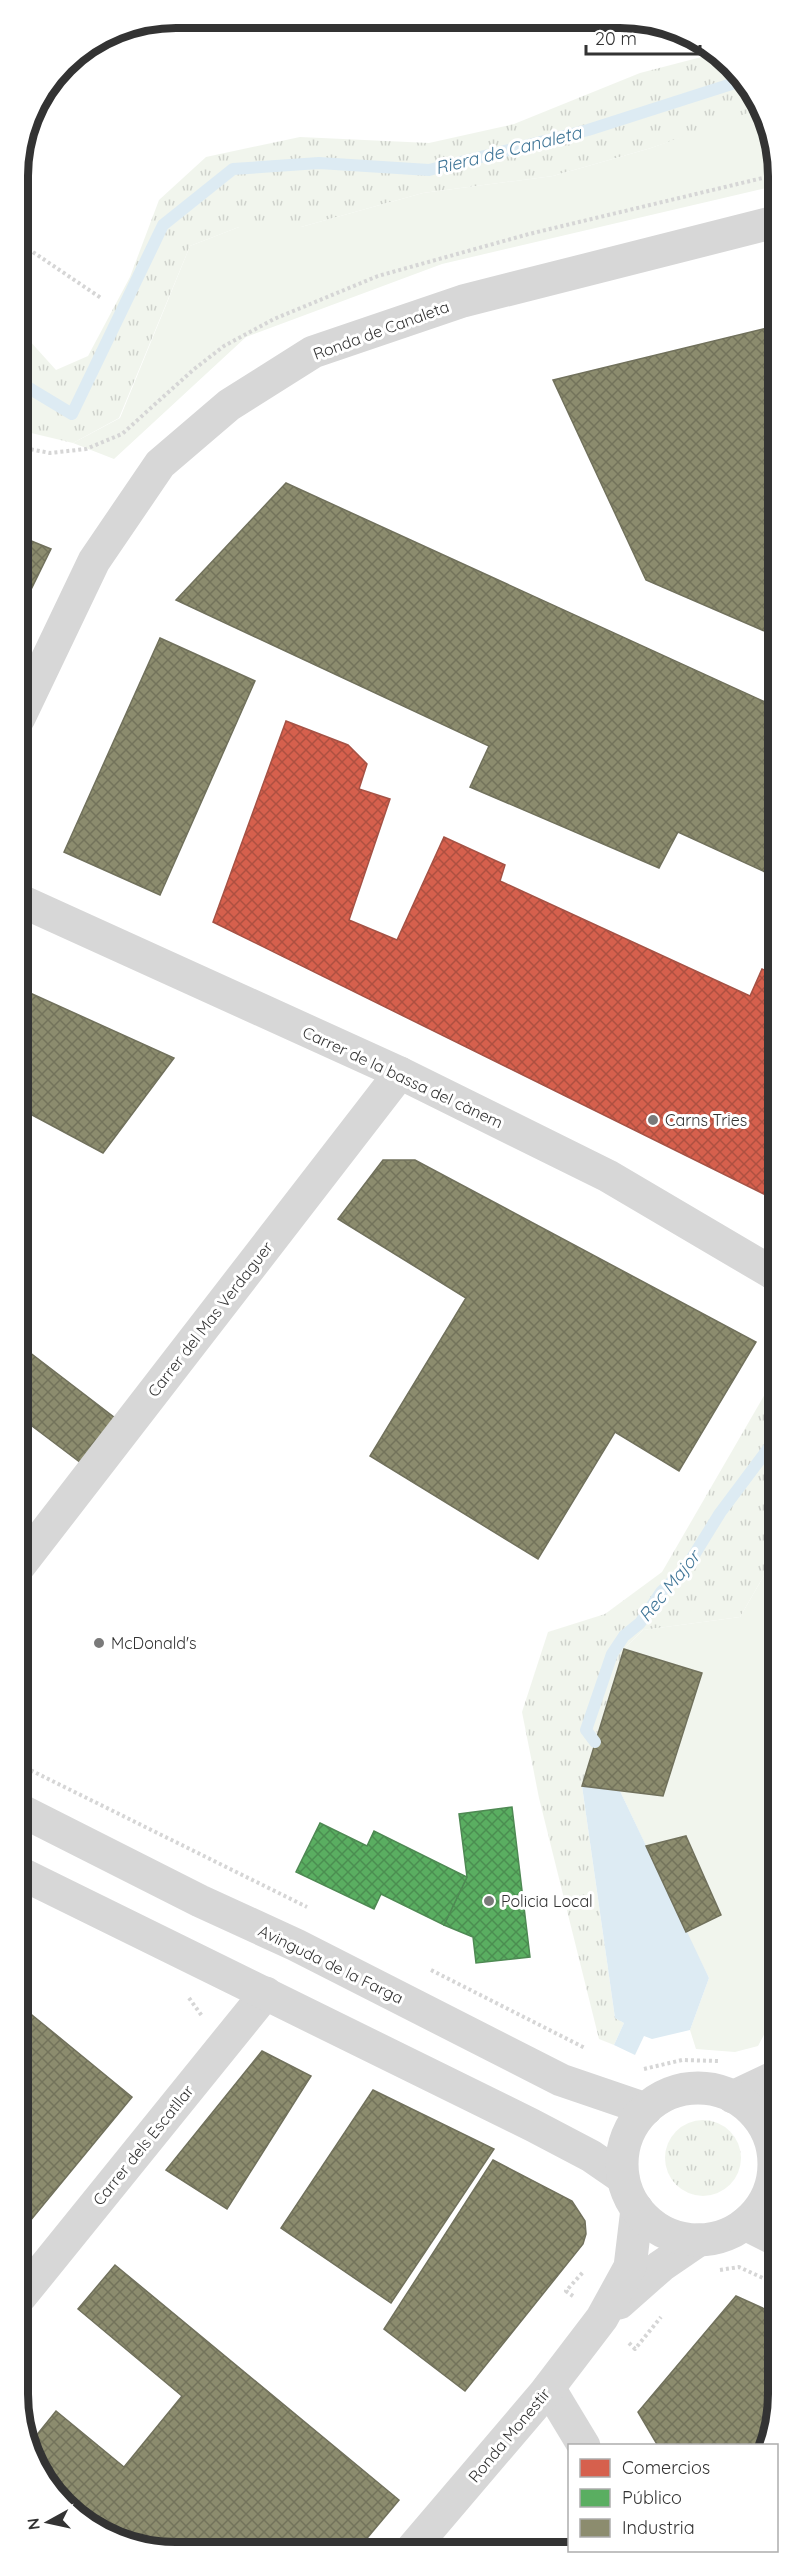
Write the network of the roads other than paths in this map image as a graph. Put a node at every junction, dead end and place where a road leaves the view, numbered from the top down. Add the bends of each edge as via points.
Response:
1 (768, 224) edge
2 (29, 698) edge
3 (29, 904) edge
4 (400, 1073) junction
5 (768, 1270) edge
6 (28, 1553) edge
7 (28, 1814) edge
8 (28, 1877) edge
9 (266, 1993) junction
10 (767, 2081) edge
11 (733, 2097) junction
12 (646, 2109) junction
13 (767, 2116) edge
14 (623, 2178) junction
15 (767, 2195) edge
16 (637, 2210) junction
17 (745, 2224) junction
18 (767, 2235) edge
19 (699, 2240) junction
20 (28, 2287) edge
21 (602, 2318) junction
22 (549, 2388) junction
23 (583, 2444) edge
24 (418, 2542) edge

1 - 2 street, Ronda de Canaleta via 463,300 313,352 229,405 160,464 94,561
3 - 4 street, Carrer de la bassa del cànem
4 - 5 street, Carrer de la bassa del cànem via 608,1176
4 - 6 street, Carrer del Mas Verdaguer
7 - 12 street, Avinguda de la Farga via 561,2080
8 - 9 street
9 - 14 street via 532,2125
9 - 20 street, Carrer dels Escatllar
10 - 11 street
11 - 12 street via 697,2088 661,2098
11 - 13 street
12 - 14 street via 628,2133
14 - 16 street
15 - 17 street
16 - 19 street via 654,2226 676,2236
16 - 21 street, Ronda Monestir via 630,2268
17 - 18 street
17 - 19 street via 731,2233
19 - 21 street, Ronda Monestir via 661,2266
21 - 22 street, Ronda Monestir
22 - 23 street
22 - 24 street, Ronda Monestir

